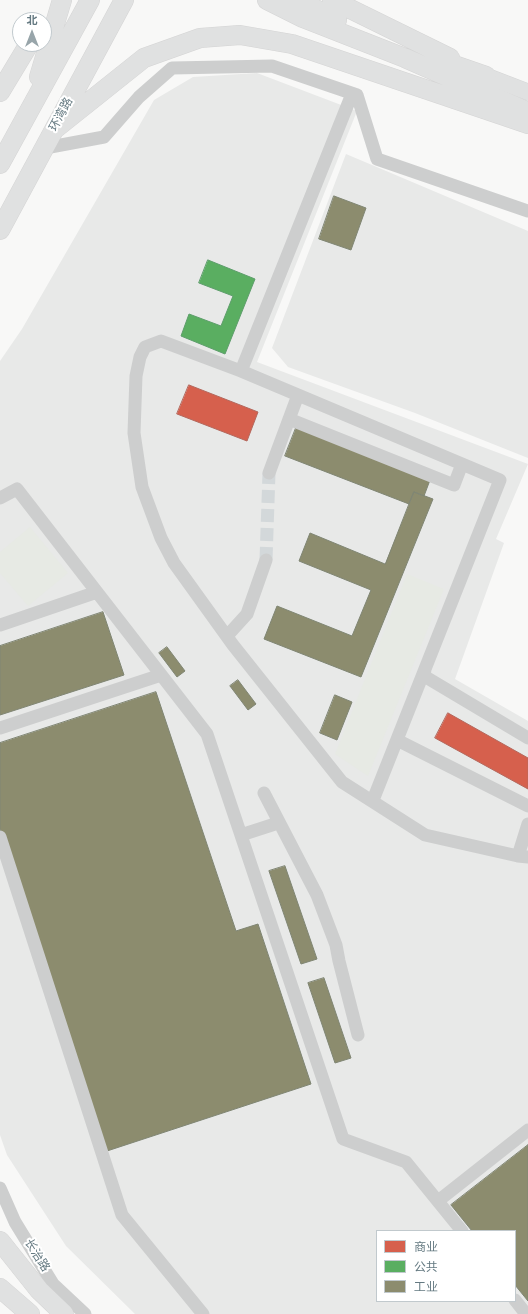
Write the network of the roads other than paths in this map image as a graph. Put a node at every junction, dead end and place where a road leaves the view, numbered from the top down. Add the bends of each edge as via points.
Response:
1 (55, 0) edge
2 (62, 0) edge
3 (90, 0) edge
4 (124, 0) edge
5 (267, 0) edge
6 (298, 0) edge
7 (332, 0) edge
8 (48, 12) edge
9 (23, 52) edge
10 (486, 76) junction
11 (528, 89) edge
12 (0, 92) edge
13 (528, 92) edge
14 (352, 94) junction
15 (30, 110) junction
16 (528, 112) edge
17 (528, 124) edge
18 (55, 129) junction
19 (45, 148) junction
20 (0, 164) edge
21 (528, 211) edge
22 (0, 230) edge
23 (241, 371) junction
24 (298, 396) junction
25 (290, 419) junction
26 (462, 464) junction
27 (268, 473) tunnel mouth
28 (0, 498) edge
29 (266, 560) tunnel mouth
30 (97, 592) junction
31 (0, 625) edge
32 (226, 636) junction
33 (425, 669) junction
34 (161, 675) junction
35 (0, 728) edge
36 (528, 738) edge
37 (397, 740) junction
38 (264, 794) dead end
39 (373, 800) junction
40 (528, 806) edge
41 (278, 823) junction
42 (528, 824) edge
43 (241, 835) junction
44 (0, 837) edge
45 (523, 856) edge
46 (358, 1035) dead end
47 (528, 1130) edge
48 (0, 1188) edge
49 (438, 1201) junction
50 (461, 1230) edge
51 (0, 1241) edge
52 (0, 1288) edge
53 (516, 1301) edge
54 (30, 1314) edge
55 (64, 1314) edge
56 (85, 1314) edge
57 (203, 1314) edge
58 (526, 1314) edge

1 - 8 highway
2 - 15 highway
3 - 15 highway
4 - 18 highway, 环湾路
5 - 16 highway via 303,18 405,58
6 - 10 highway via 342,22
7 - 10 highway
9 - 12 highway
10 - 11 main road
10 - 13 main road
14 - 19 street via 272,66 172,68 139,97 104,137
14 - 21 street via 357,96 377,159
14 - 23 street
15 - 20 highway
17 - 18 highway via 292,44 240,35 200,38 144,58
18 - 19 highway, 环湾路
19 - 22 highway, 环湾路
23 - 24 street
23 - 32 street via 161,341 145,347 140,356 136,376 134,433 142,487 161,538 174,563
24 - 25 street
24 - 26 street
25 - 26 street via 454,485
25 - 27 street
26 - 33 street via 500,480
28 - 30 street via 17,489
29 - 32 street via 247,614
30 - 31 street
30 - 34 street
32 - 39 street via 342,782
33 - 36 street via 424,676
33 - 37 street
34 - 35 street
34 - 43 street via 207,734
37 - 39 street
37 - 40 street
38 - 41 street
39 - 45 street via 425,835
41 - 43 street
41 - 46 street via 317,895 336,945
42 - 45 street
43 - 49 street via 343,1139 406,1162
44 - 57 street via 122,1215
47 - 49 street
48 - 56 street, 长治路 via 15,1222 53,1284
49 - 50 street
51 - 55 highway via 39,1290
52 - 54 highway
53 - 58 street

